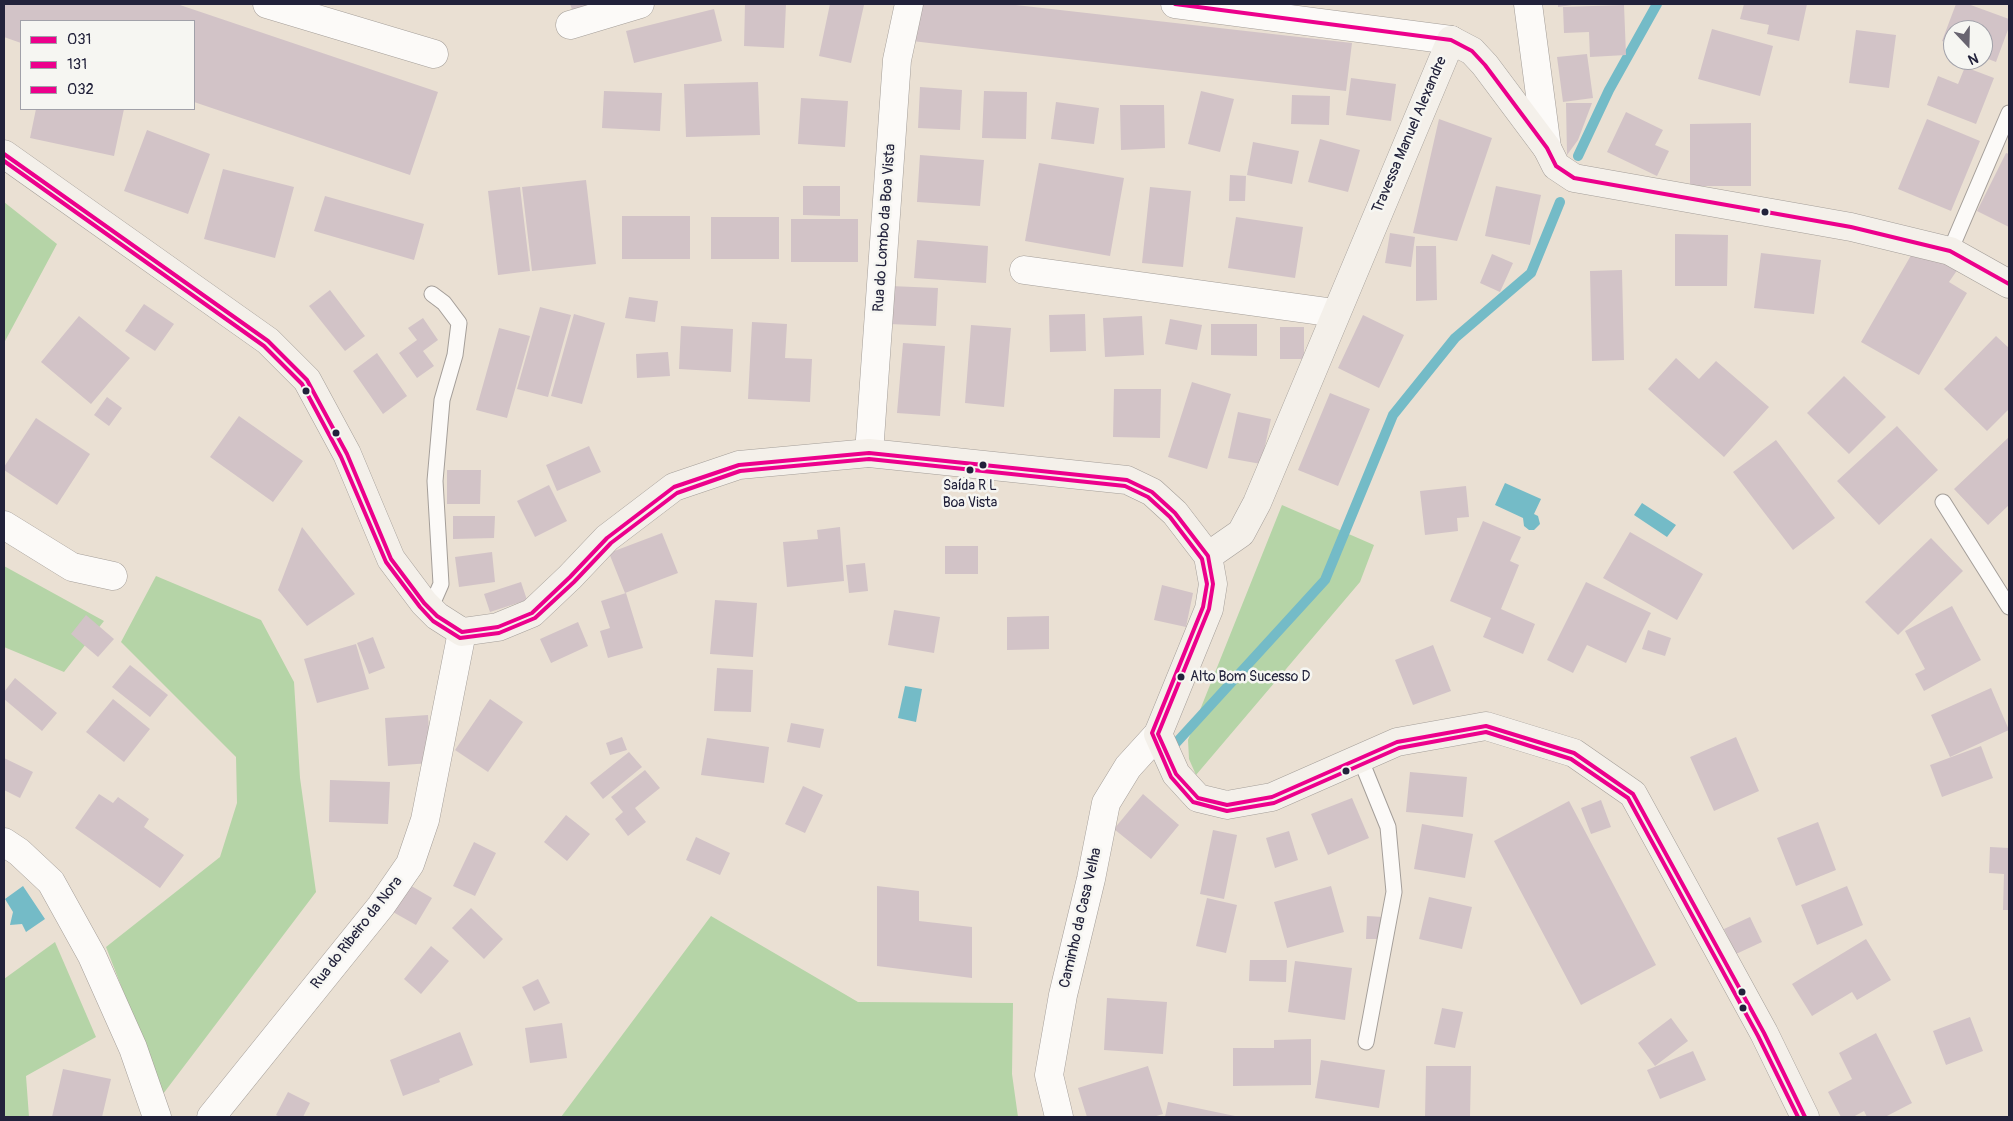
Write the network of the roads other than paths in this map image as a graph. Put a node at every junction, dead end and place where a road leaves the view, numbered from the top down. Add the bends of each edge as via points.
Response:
1 (267, 4) edge
2 (640, 4) edge
3 (909, 4) edge
4 (1175, 4) edge
5 (1528, 4) edge
6 (570, 25) dead end
7 (1451, 40) junction
8 (434, 54) dead end
9 (2009, 113) edge
10 (1547, 148) junction
11 (4, 154) edge
12 (1950, 251) junction
13 (1024, 270) dead end
14 (2009, 284) edge
15 (432, 294) dead end
16 (1335, 313) junction
17 (869, 453) junction
18 (1943, 502) dead end
19 (4, 525) edge
20 (1208, 556) junction
21 (113, 576) dead end
22 (424, 604) junction
23 (2009, 607) edge
24 (462, 632) junction
25 (1158, 734) junction
26 (1360, 758) junction
27 (4, 842) edge
28 (1366, 1042) dead end
29 (157, 1117) edge
30 (211, 1117) edge
31 (1060, 1117) edge
32 (1805, 1117) edge

1 - 8 street
2 - 6 street
3 - 17 street, Rua do Lombo da Boa Vista via 897,60
4 - 7 street
5 - 10 street
7 - 10 street, Travessa Manuel Alexandre via 1472,51 1485,65
7 - 16 street, Travessa Manuel Alexandre
9 - 12 lane
10 - 12 street, Travessa Manuel Alexandre via 1556,166 1574,178 1851,227
11 - 22 street via 268,341 307,380 356,472 391,560
12 - 14 street, Travessa Manuel Alexandre
13 - 16 street
15 - 22 lane via 444,303 459,323 455,356 442,400 435,481 441,584 434,600
16 - 20 street, Travessa Manuel Alexandre via 1241,533
17 - 20 street via 1127,480 1152,492 1175,513
17 - 24 street via 739,465 674,487 607,538 532,613 498,628
18 - 23 lane
19 - 21 street via 72,567
20 - 25 street via 1213,584 1209,609
22 - 24 street
24 - 30 street, Rua do Ribeiro da Nora via 426,820 410,864 382,906
25 - 26 street via 1176,774 1198,798 1227,805 1272,797
25 - 31 street, Caminho da Casa Velha via 1128,767 1106,803 1062,995 1049,1075
26 - 28 lane via 1388,827 1394,892
26 - 32 street via 1397,742 1486,726 1574,753 1633,794 1764,1033
27 - 29 street via 51,882 68,912 92,956 133,1048

